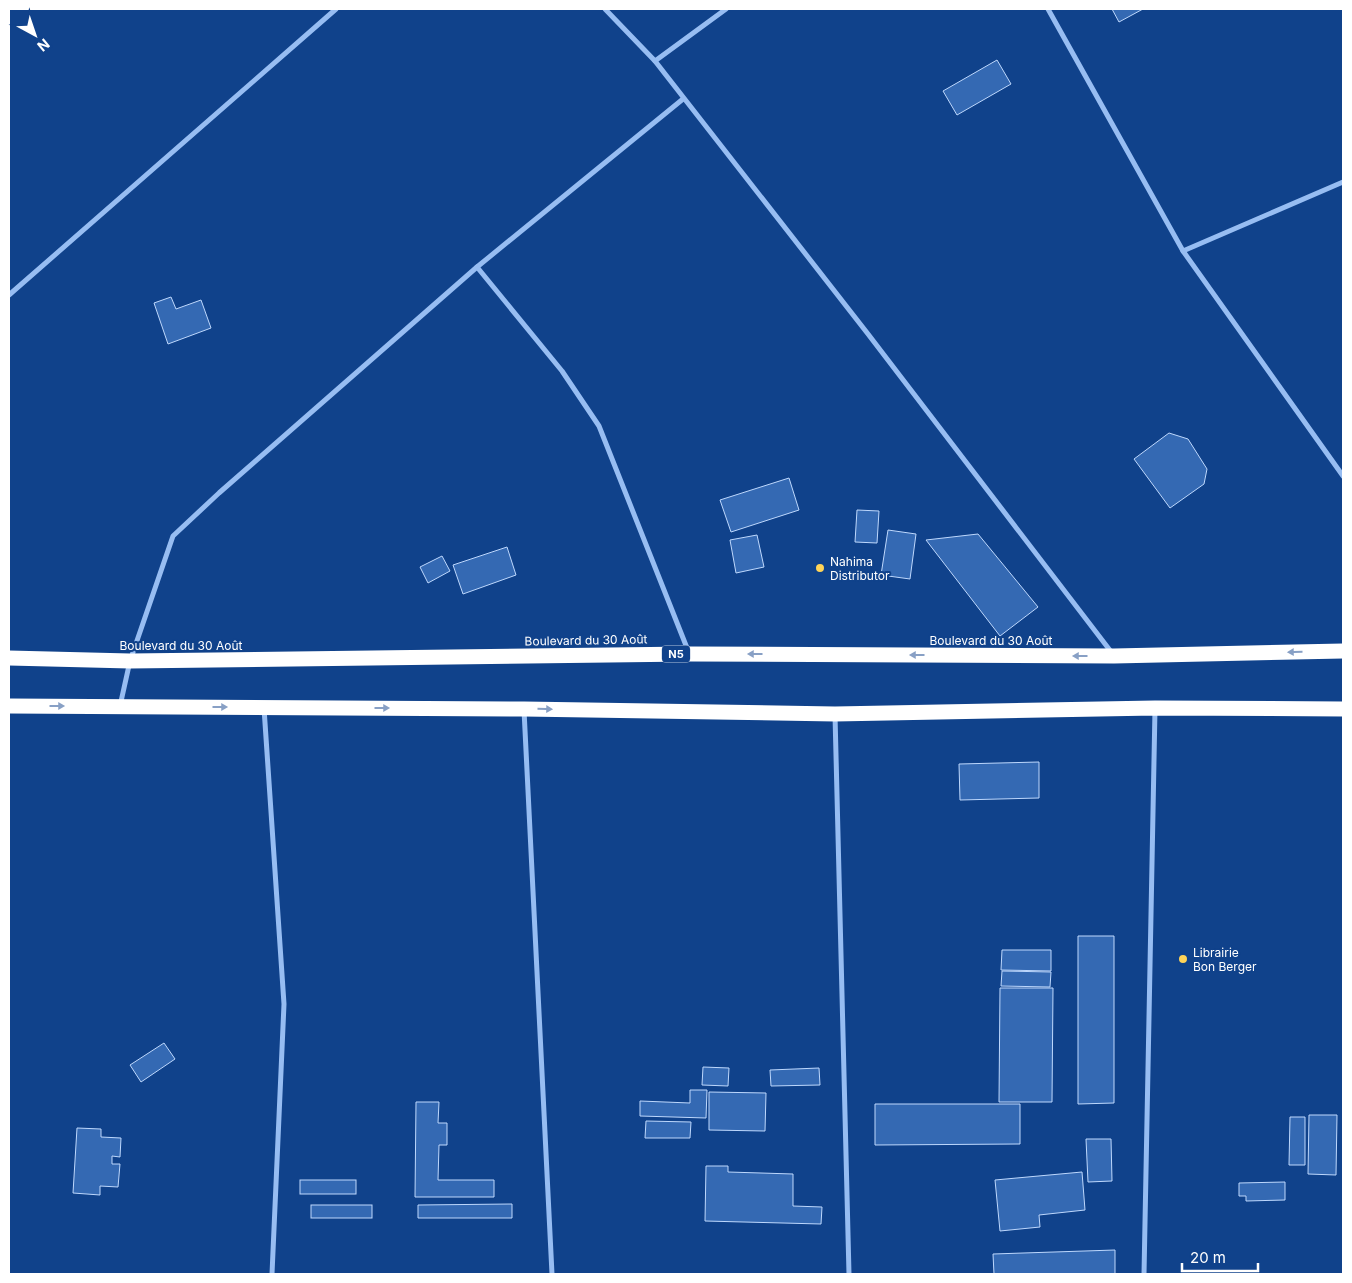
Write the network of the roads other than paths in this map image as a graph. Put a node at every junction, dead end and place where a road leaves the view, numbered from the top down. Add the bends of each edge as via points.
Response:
1 (336, 9) edge
2 (605, 9) edge
3 (726, 9) edge
4 (1048, 9) edge
5 (655, 61) junction
6 (683, 99) junction
7 (1343, 182) edge
8 (1183, 251) junction
9 (477, 267) junction
10 (9, 294) edge
11 (1343, 476) edge
12 (1343, 652) edge
13 (690, 654) junction
14 (1114, 656) junction
15 (9, 658) edge
16 (130, 661) junction
17 (9, 706) edge
18 (120, 706) junction
19 (264, 707) junction
20 (1155, 708) junction
21 (524, 709) junction
22 (1343, 709) edge
23 (834, 714) junction
24 (272, 1274) edge
25 (552, 1274) edge
26 (849, 1274) edge
27 (1144, 1274) edge

1 - 10 street
2 - 5 street
3 - 5 street
4 - 8 street
5 - 6 street
6 - 9 street
6 - 14 street
7 - 8 street
8 - 11 street
9 - 13 street via 562,371 599,426
9 - 16 street via 173,536
12 -> 14 highway, Boulevard du 30 Août / N5
14 -> 13 highway, Boulevard du 30 Août / N5
13 - 16 highway, Boulevard du 30 Août / N5
15 - 16 highway, Boulevard du 30 Août / N5
16 - 18 street
17 -> 18 highway
18 -> 19 highway
19 -> 21 highway
19 - 24 street via 284,1004
20 - 22 highway
20 - 23 highway
20 - 27 street
21 -> 23 highway
21 - 25 street
23 - 26 street

